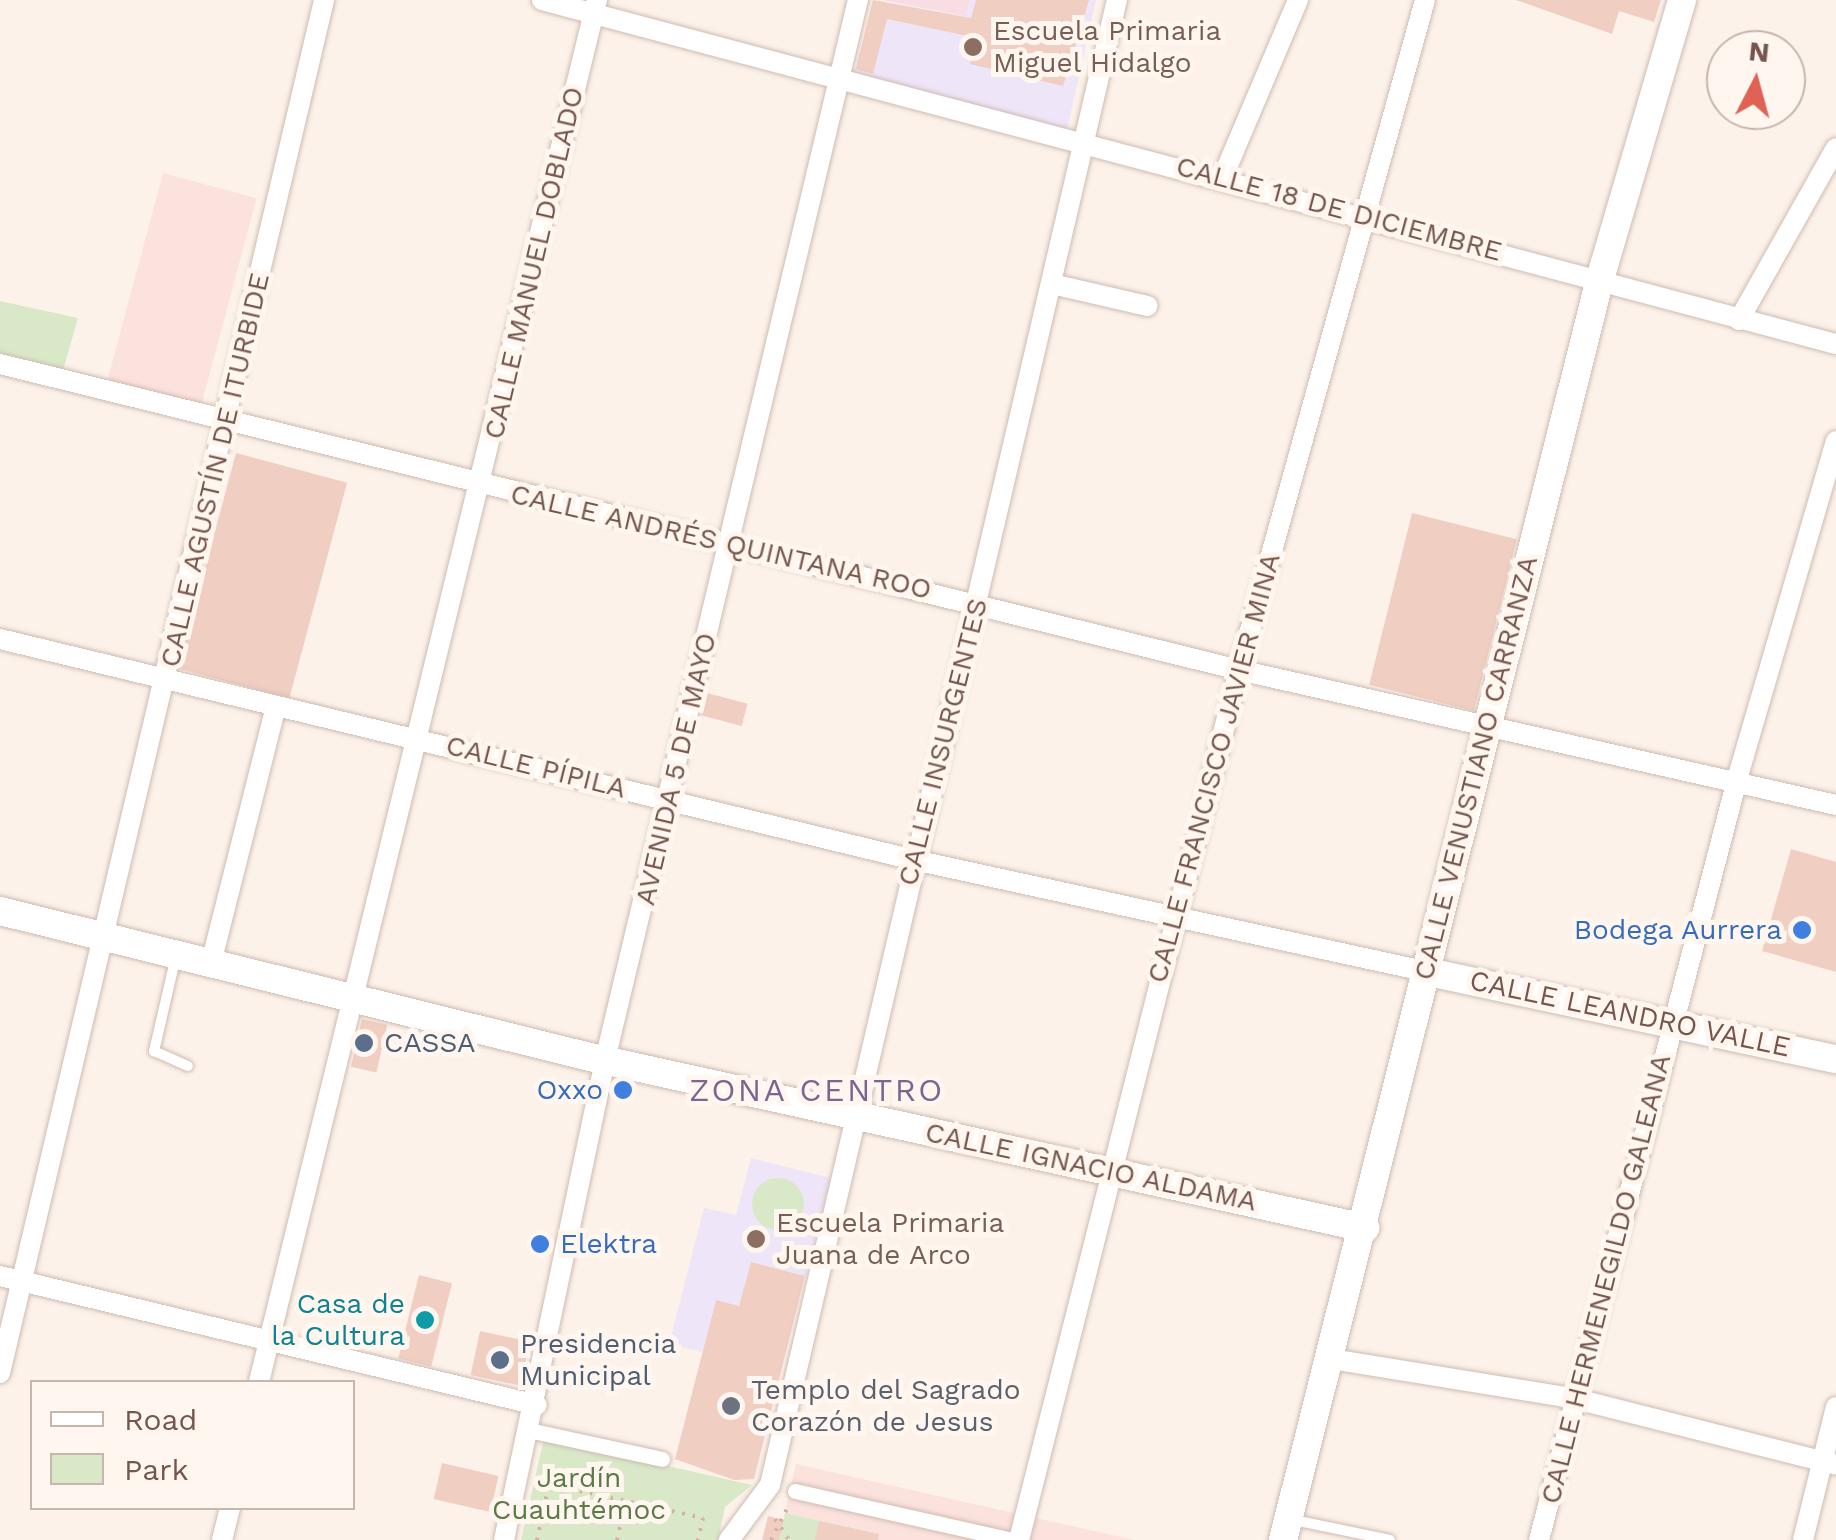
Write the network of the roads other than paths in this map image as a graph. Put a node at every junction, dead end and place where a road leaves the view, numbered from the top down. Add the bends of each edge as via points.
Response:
1 (324, 0) edge
2 (542, 0) edge
3 (858, 0) edge
4 (1117, 0) edge
5 (1298, 0) edge
6 (1425, 0) edge
7 (1682, 0) edge
8 (595, 7) edge
9 (839, 83) junction
10 (1086, 140) junction
11 (1836, 148) edge
12 (1222, 179) junction
13 (1360, 214) junction
14 (1600, 279) junction
15 (1052, 284) junction
16 (1148, 306) dead end
17 (1739, 320) junction
18 (1836, 344) edge
19 (0, 364) edge
20 (227, 422) junction
21 (1836, 441) edge
22 (481, 485) junction
23 (726, 542) junction
24 (977, 602) junction
25 (0, 639) edge
26 (1239, 670) junction
27 (166, 681) junction
28 (276, 706) junction
29 (1487, 728) junction
30 (418, 738) junction
31 (1738, 776) junction
32 (672, 801) junction
33 (1836, 805) edge
34 (914, 860) junction
35 (0, 911) edge
36 (1176, 913) junction
37 (103, 939) junction
38 (176, 955) junction
39 (211, 962) junction
40 (1424, 971) junction
41 (354, 1001) junction
42 (1672, 1021) junction
43 (1836, 1059) edge
44 (605, 1060) junction
45 (188, 1066) dead end
46 (856, 1118) junction
47 (1112, 1168) junction
48 (1366, 1228) junction
49 (0, 1276) edge
50 (23, 1281) junction
51 (269, 1341) junction
52 (1331, 1358) junction
53 (0, 1373) edge
54 (259, 1380) edge
55 (1572, 1398) junction
56 (537, 1405) junction
57 (1836, 1408) edge
58 (534, 1431) junction
59 (662, 1459) dead end
60 (1828, 1463) edge
61 (783, 1488) junction
62 (230, 1510) edge
63 (1286, 1530) edge
64 (222, 1540) edge
65 (504, 1540) edge
66 (729, 1540) edge
67 (1016, 1540) edge
68 (1390, 1540) edge
69 (1539, 1540) edge
70 (1803, 1540) edge

1 - 20 street, CALLE AGUSTÍN DE ITURBIDE
2 - 8 street, CALLE 18 DE DICIEMBRE
3 - 9 street, AVENIDA 5 DE MAYO
4 - 10 street, CALLE INSURGENTES
5 - 12 street
6 - 13 street, CALLE FRANCISCO JAVIER MINA
7 - 14 street, CALLE VENUSTIANO CARRANZA
8 - 9 street, CALLE 18 DE DICIEMBRE
8 - 22 street, CALLE MANUEL DOBLADO
9 - 10 street, CALLE 18 DE DICIEMBRE
9 - 23 street, AVENIDA 5 DE MAYO
10 - 12 street, CALLE 18 DE DICIEMBRE
10 - 15 street, CALLE INSURGENTES
11 - 17 street
12 - 13 street, CALLE 18 DE DICIEMBRE
13 - 14 street, CALLE 18 DE DICIEMBRE
13 - 26 street, CALLE FRANCISCO JAVIER MINA
14 - 17 street, CALLE 18 DE DICIEMBRE
14 - 29 street, CALLE VENUSTIANO CARRANZA
15 - 16 street
15 - 24 street, CALLE INSURGENTES
17 - 18 street, CALLE 18 DE DICIEMBRE
19 - 20 street, CALLE ANDRÉS QUINTANA ROO
20 - 22 street, CALLE ANDRÉS QUINTANA ROO
20 - 27 street, CALLE AGUSTÍN DE ITURBIDE
21 - 31 street, CALLE HERMENEGILDO GALEANA
22 - 23 street, CALLE ANDRÉS QUINTANA ROO
22 - 30 street, CALLE MANUEL DOBLADO
23 - 24 street, CALLE ANDRÉS QUINTANA ROO
23 - 32 street, AVENIDA 5 DE MAYO
24 - 26 street, CALLE ANDRÉS QUINTANA ROO
24 - 34 street, CALLE INSURGENTES
25 - 27 street, CALLE PÍPILA
26 - 29 street, CALLE ANDRÉS QUINTANA ROO
26 - 36 street, CALLE FRANCISCO JAVIER MINA
27 - 28 street, CALLE PÍPILA
27 - 37 street, CALLE AGUSTÍN DE ITURBIDE
28 - 30 street, CALLE PÍPILA
28 - 39 street
29 - 31 street, CALLE ANDRÉS QUINTANA ROO
29 - 40 street, CALLE VENUSTIANO CARRANZA
30 - 32 street, CALLE PÍPILA
30 - 41 street, CALLE MANUEL DOBLADO
31 - 33 street, CALLE ANDRÉS QUINTANA ROO
31 - 42 street, CALLE HERMENEGILDO GALEANA
32 - 34 street, CALLE PÍPILA
32 - 44 street, AVENIDA 5 DE MAYO
34 - 36 street, CALLE PÍPILA
34 - 46 street, CALLE INSURGENTES
35 - 37 street, CALLE IGNACIO ALDAMA
36 - 40 street, CALLE PÍPILA
36 - 47 street, CALLE FRANCISCO JAVIER MINA
37 - 38 street, CALLE IGNACIO ALDAMA
37 - 50 street, CALLE AGUSTÍN DE ITURBIDE
38 - 39 street, CALLE IGNACIO ALDAMA
38 - 45 lane via 154,1051
39 - 41 street, CALLE IGNACIO ALDAMA
40 - 42 street, CALLE LEANDRO VALLE
40 - 48 street, CALLE VENUSTIANO CARRANZA
41 - 44 street, CALLE IGNACIO ALDAMA
41 - 51 street, CALLE MANUEL DOBLADO
42 - 43 street, CALLE LEANDRO VALLE
42 - 55 street, CALLE HERMENEGILDO GALEANA
44 - 46 street, CALLE IGNACIO ALDAMA
44 - 56 street, AVENIDA 5 DE MAYO
46 - 47 street, CALLE IGNACIO ALDAMA
46 - 61 street, CALLE INSURGENTES
47 - 48 street, CALLE IGNACIO ALDAMA
47 - 67 street, CALLE FRANCISCO JAVIER MINA
48 - 52 street, CALLE VENUSTIANO CARRANZA
49 - 50 street
50 - 51 street
50 - 53 street, CALLE AGUSTÍN DE ITURBIDE
51 - 54 street, CALLE MANUEL DOBLADO
51 - 56 street
52 - 55 street
52 - 63 street, CALLE VENUSTIANO CARRANZA
55 - 60 street
55 - 69 street, CALLE HERMENEGILDO GALEANA
56 - 58 street, AVENIDA 5 DE MAYO
57 - 60 street
58 - 59 street
58 - 65 street, AVENIDA 5 DE MAYO
60 - 70 street
61 - 66 street
61 - 67 street
62 - 64 street
63 - 68 lane

